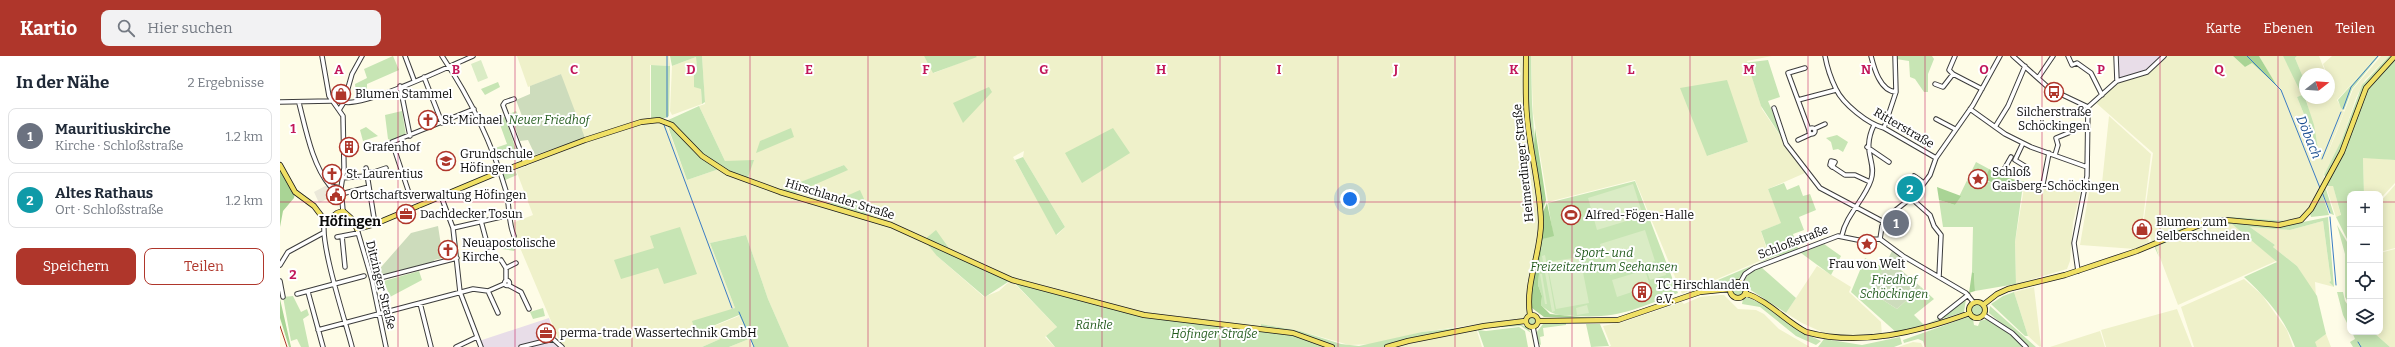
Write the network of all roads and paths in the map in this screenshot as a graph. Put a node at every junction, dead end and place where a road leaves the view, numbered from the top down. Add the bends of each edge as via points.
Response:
1 (322, 56) edge
2 (362, 56) edge
3 (405, 56) edge
4 (442, 56) edge
5 (473, 56) edge
6 (1526, 56) edge
7 (1825, 56) edge
8 (1871, 56) edge
9 (1895, 56) edge
10 (1955, 56) edge
11 (2000, 56) edge
12 (2013, 56) edge
13 (2053, 56) edge
14 (2068, 56) edge
15 (2116, 56) edge
16 (2164, 56) edge
17 (2395, 56) edge
18 (449, 66) junction
19 (2025, 66) junction
20 (1805, 68) dead end
21 (1953, 74) junction
22 (424, 77) junction
23 (2038, 78) junction
24 (414, 80) junction
25 (2117, 81) junction
26 (1935, 84) dead end
27 (400, 86) junction
28 (1982, 89) junction
29 (1836, 90) junction
30 (1896, 92) junction
31 (2102, 95) junction
32 (514, 99) dead end
33 (1798, 100) junction
34 (331, 101) junction
35 (280, 102) edge
36 (344, 102) junction
37 (299, 103) junction
38 (2088, 107) junction
39 (1774, 108) dead end
40 (474, 109) junction
41 (1970, 109) junction
42 (339, 110) junction
43 (1936, 119) dead end
44 (442, 123) junction
45 (1825, 124) dead end
46 (1874, 125) junction
47 (1995, 127) junction
48 (1884, 128) junction
49 (1811, 129) junction
50 (1955, 130) junction
51 (2073, 131) dead end
52 (410, 136) junction
53 (1798, 140) dead end
54 (2023, 143) junction
55 (1867, 147) junction
56 (2049, 153) junction
57 (2055, 155) junction
58 (1936, 158) junction
59 (2015, 160) junction
60 (1889, 162) dead end
61 (525, 163) junction
62 (280, 165) edge
63 (1832, 167) dead end
64 (2087, 167) junction
65 (386, 168) dead end
66 (2028, 168) dead end
67 (366, 172) junction
68 (499, 173) junction
69 (2002, 173) dead end
70 (1914, 176) dead end
71 (342, 178) junction
72 (1870, 182) junction
73 (1924, 183) junction
74 (2042, 184) dead end
75 (369, 187) junction
76 (341, 188) junction
77 (408, 190) dead end
78 (341, 194) junction
79 (440, 196) junction
80 (1911, 198) junction
81 (1856, 208) junction
82 (344, 211) junction
83 (510, 215) junction
84 (325, 220) junction
85 (481, 221) junction
86 (1884, 222) junction
87 (375, 224) junction
88 (453, 228) junction
89 (357, 231) junction
90 (323, 233) junction
91 (1842, 235) junction
92 (514, 236) dead end
93 (1880, 239) junction
94 (488, 247) dead end
95 (457, 258) junction
96 (501, 260) dead end
97 (516, 262) dead end
98 (280, 265) edge
99 (345, 268) dead end
100 (506, 268) junction
101 (2078, 271) junction
102 (364, 276) dead end
103 (1939, 277) junction
104 (372, 280) junction
105 (280, 281) edge
106 (506, 283) junction
107 (1740, 283) junction
108 (336, 284) junction
109 (1730, 289) junction
110 (526, 290) dead end
111 (488, 291) junction
112 (308, 292) junction
113 (460, 292) junction
114 (521, 292) junction
115 (1745, 293) junction
116 (297, 294) dead end
117 (1968, 295) junction
118 (283, 297) dead end
119 (420, 303) junction
120 (1974, 303) junction
121 (1983, 305) junction
122 (529, 309) dead end
123 (379, 313) junction
124 (498, 313) dead end
125 (1970, 313) junction
126 (1984, 314) junction
127 (1530, 315) junction
128 (1940, 317) dead end
129 (1525, 321) junction
130 (1538, 321) junction
131 (345, 322) junction
132 (1533, 327) junction
133 (318, 330) junction
134 (477, 338) junction
135 (1882, 342) dead end
136 (1848, 344) dead end
137 (385, 346) edge
138 (323, 347) edge
139 (352, 347) edge
140 (431, 347) edge
141 (456, 347) edge
142 (481, 347) edge
143 (520, 347) edge
144 (562, 347) edge
145 (1332, 347) edge
146 (1387, 347) edge
147 (1537, 347) edge
148 (2026, 347) edge

1 - 34 street
2 - 36 street via 352,74
3 - 24 street
4 - 18 street
5 - 18 street
6 - 127 main road, Heimerdinger Straße via 1527,116 1541,221 1529,288
7 - 29 street, Ritterstraße
8 - 30 street via 1881,82 1892,92
9 - 30 street
10 - 21 street via 1950,70
11 - 28 street
12 - 19 street
13 - 23 street
14 - 31 street via 2072,65 2077,63 2091,74
15 - 25 street
16 - 25 street via 2147,72
17 - 101 main road via 2366,88 2346,143 2306,216 2292,224 2279,225 2211,222 2137,252
18 - 22 street
18 - 40 street
19 - 23 street
19 - 47 street via 2008,106
20 - 33 street via 1788,73
21 - 26 street via 1943,87
21 - 28 street
22 - 24 street
22 - 44 street
23 - 38 street via 2050,89
24 - 27 street
25 - 31 street
27 - 36 street via 355,103
27 - 52 street
28 - 41 street
29 - 33 street
29 - 46 street, Ritterstraße
30 - 48 street
31 - 38 street
32 - 61 street via 503,105
33 - 49 street
34 - 37 street
34 - 42 street
35 - 37 street
36 - 42 street
37 - 76 street via 309,141 321,170 330,186
38 - 64 street
39 - 81 street via 1786,144 1811,178 1820,188
40 - 44 street
40 - 68 street
41 - 47 street
41 - 50 street
42 - 71 street via 343,119
43 - 50 street
44 - 52 street
45 - 49 street
46 - 48 street, Ritterstraße
46 - 55 street
47 - 54 street
48 - 58 street, Ritterstraße
49 - 53 street via 1811,134
50 - 58 street
51 - 57 street via 2056,138 2058,145
52 - 77 street via 392,142
54 - 56 street
54 - 59 street
55 - 60 street
55 - 72 street via 1872,172
56 - 57 street
56 - 74 street
57 - 64 street
58 - 73 street
59 - 66 street
59 - 69 street via 2010,157
61 - 68 main road, Hirschlander Straße
61 - 145 main road, Hirschlander Straße via 612,130 650,120 662,120 672,124 711,163 728,173 780,192 892,224 1012,280 1144,315 1294,333
62 - 84 main road via 295,192 314,206
63 - 72 street
64 - 101 street via 2074,236 2074,254
65 - 67 street
67 - 71 street
67 - 75 street
68 - 79 main road, Hirschlander Straße
68 - 83 street
70 - 73 street
71 - 76 street
72 - 81 street
73 - 80 street
75 - 78 street
75 - 87 street
76 - 78 street
78 - 82 street
79 - 87 main road, Hirschlander Straße
79 - 88 street
80 - 86 street via 1893,211
80 - 103 street via 1930,215 1941,235
81 - 86 street
81 - 91 street
82 - 84 main road
82 - 89 main road via 352,219
83 - 85 street
83 - 92 street via 509,222
84 - 90 street
85 - 88 street
85 - 94 street
86 - 93 street
87 - 89 main road, Hirschlander Straße
88 - 95 street
89 - 99 street via 340,237
89 - 104 street, Ditzinger Straße
90 - 98 street via 288,252
90 - 108 street
91 - 93 street, Schloßstraße via 1858,240
91 - 107 street, Schloßstraße via 1754,268 1745,274
93 - 103 street
95 - 104 street
95 - 113 street
96 - 100 street
97 - 100 street
100 - 106 street
101 - 121 main road via 2008,289
102 - 108 street
103 - 117 street
104 - 123 street, Ditzinger Straße
105 - 118 street
106 - 111 street
106 - 114 street
107 - 109 main road via 1734,284
107 - 115 main road via 1745,287
108 - 112 street
108 - 131 street
109 - 115 main road via 1736,298 1742,297
109 - 130 main road via 1700,292 1612,321
110 - 114 street
111 - 113 street via 479,288
111 - 124 street
112 - 116 street
112 - 133 street
113 - 119 street
113 - 134 street
114 - 122 street
115 - 136 main road via 1763,301 1807,333
117 - 120 street
117 - 128 street
119 - 123 street
119 - 140 street
120 - 121 main road via 1979,302
120 - 125 main road via 1970,307
121 - 126 main road
123 - 131 street
123 - 137 street, Ditzinger Straße
125 - 126 main road via 1977,318
125 - 135 main road
126 - 148 street via 2012,333
127 - 129 main road
127 - 130 main road via 1536,316
129 - 132 main road via 1528,326
129 - 146 main road via 1484,326
130 - 132 main road
131 - 133 street
131 - 139 street
132 - 147 street
133 - 138 street
134 - 141 street
134 - 142 street
143 - 144 street via 553,339

